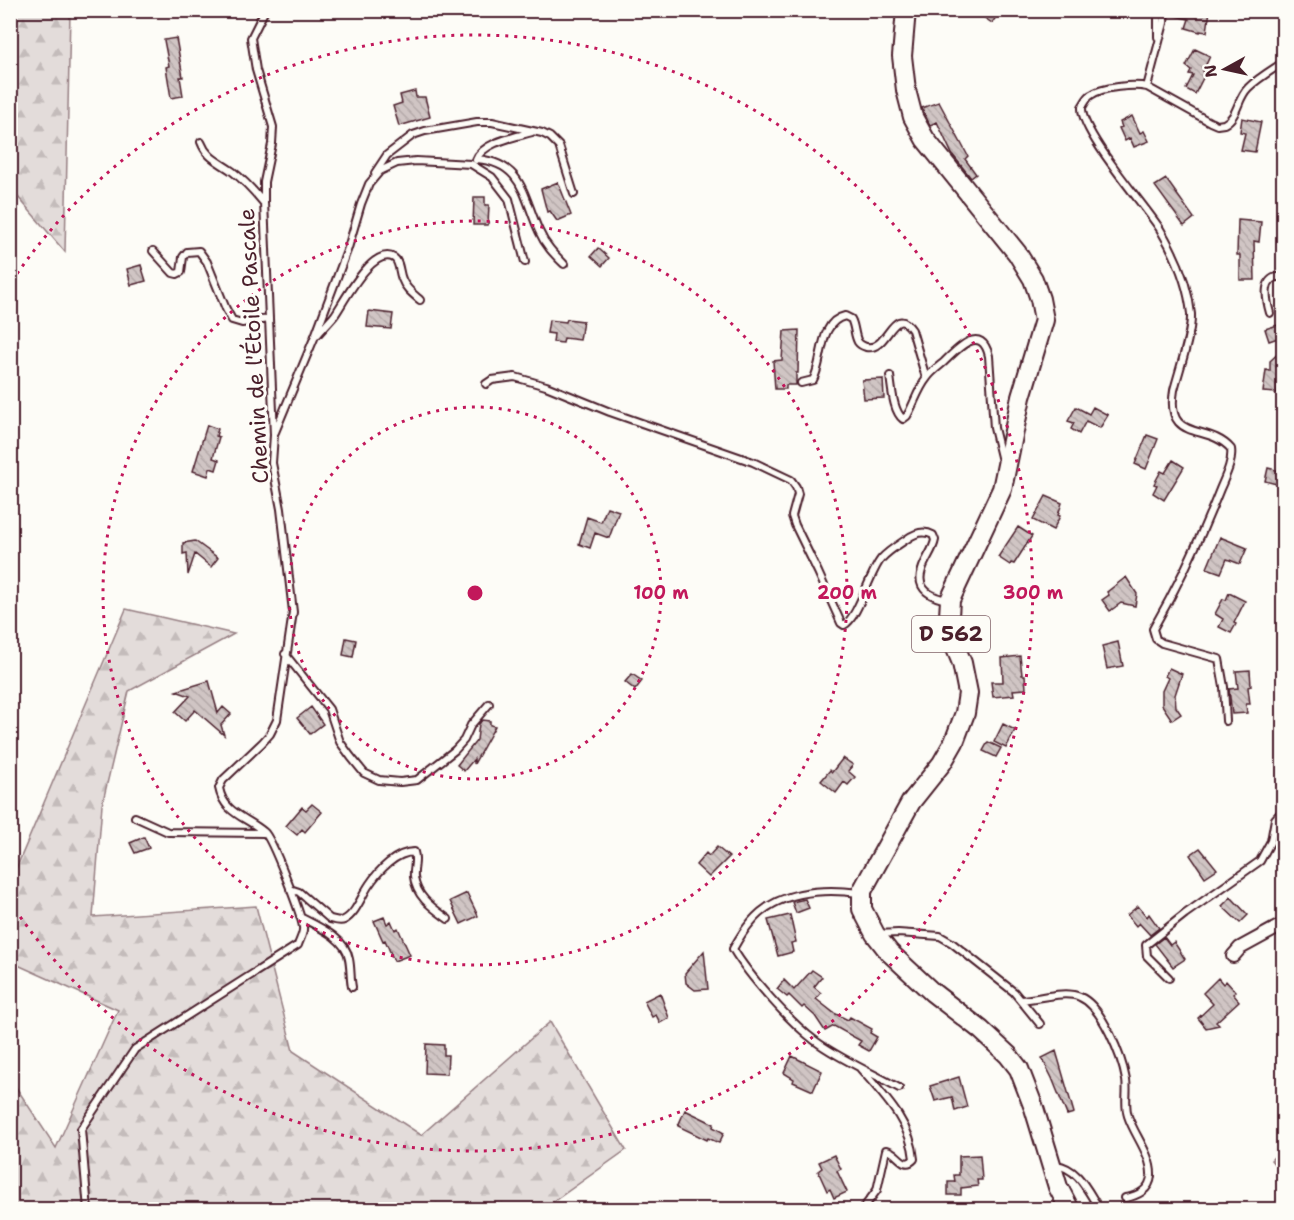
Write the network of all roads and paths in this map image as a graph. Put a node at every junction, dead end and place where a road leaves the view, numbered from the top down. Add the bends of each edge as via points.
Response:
1 (265, 10) edge
2 (906, 10) edge
3 (1158, 10) edge
4 (1165, 10) edge
5 (1158, 46) junction
6 (1284, 62) edge
7 (1147, 87) junction
8 (533, 131) junction
9 (201, 142) dead end
10 (477, 159) junction
11 (471, 164) junction
12 (369, 184) junction
13 (574, 195) dead end
14 (264, 202) junction
15 (153, 251) dead end
16 (525, 262) dead end
17 (564, 264) dead end
18 (1284, 277) edge
19 (420, 300) dead end
20 (1270, 313) dead end
21 (268, 319) junction
22 (315, 336) junction
23 (890, 376) dead end
24 (926, 378) junction
25 (801, 383) dead end
26 (486, 384) dead end
27 (274, 435) junction
28 (1006, 473) junction
29 (950, 600) junction
30 (285, 654) junction
31 (489, 704) dead end
32 (1226, 720) dead end
33 (1284, 809) edge
34 (135, 817) dead end
35 (266, 833) junction
36 (290, 889) junction
37 (862, 894) junction
38 (300, 917) junction
39 (448, 919) dead end
40 (1284, 924) edge
41 (875, 934) junction
42 (1233, 956) dead end
43 (1170, 978) dead end
44 (352, 987) dead end
45 (1021, 1000) junction
46 (1040, 1024) dead end
47 (858, 1066) junction
48 (899, 1088) dead end
49 (1050, 1165) junction
50 (1125, 1198) dead end
51 (88, 1209) edge
52 (862, 1209) edge
53 (1070, 1209) edge
54 (1100, 1209) edge

1 - 14 lane, Chemin de l'Étoile Pascale via 251,38 273,127
2 - 28 main road, D 562 via 902,56 913,117 926,139 1017,253 1040,299 1044,320 1021,397
3 - 5 lane
4 - 5 lane
5 - 7 lane
6 - 7 lane via 1248,88 1233,116 1224,124 1210,122
7 - 32 lane via 1100,91 1089,96 1082,112 1097,142 1159,228 1183,281 1191,318 1172,399 1175,417 1186,429 1232,449 1210,513 1153,629 1162,643 1219,659
8 - 10 lane via 493,145
8 - 12 lane via 477,122 425,131 413,135 387,155
8 - 13 lane via 550,137 559,146
9 - 14 lane via 210,158 231,170
10 - 11 lane
10 - 17 lane via 501,164 518,180 544,241
11 - 12 lane via 398,163 380,171
11 - 16 lane via 492,177 509,199
12 - 22 lane
14 - 21 lane, Chemin de l'Étoile Pascale
15 - 21 lane via 177,274 187,252 198,251 207,262 232,320 242,323
18 - 20 lane via 1273,279 1265,291
19 - 22 lane via 402,282 395,259 390,256 378,260 369,265 334,316
21 - 27 lane, Chemin de l'Étoile Pascale
22 - 27 lane
23 - 24 lane via 897,410 903,418
24 - 25 lane via 908,324 898,322 879,345 864,347 851,319 845,316 836,320 825,336 813,380
24 - 28 lane via 963,342 975,340 987,348 994,428
26 - 29 lane via 515,377 546,386 753,462 791,480 798,494 792,516 795,525 844,625 851,620 882,558 923,532 933,535 935,540 921,571 922,585 931,596
27 - 30 lane, Chemin de l'Étoile Pascale via 272,463 293,612
28 - 29 main road, D 562 via 993,510
29 - 37 main road, D 562 via 952,639 968,693 965,713 954,742 911,802
30 - 31 lane via 329,709 340,742 351,757 364,773 379,780 417,780 455,750
30 - 35 lane, Chemin de l'Étoile Pascale via 277,720 270,734 219,788 225,804
33 - 43 lane via 1275,819 1271,842 1260,861 1146,945 1147,956
34 - 35 lane via 168,832
35 - 36 lane
36 - 38 lane
36 - 39 lane via 330,919 344,920 387,865 401,854 414,852 414,875 421,896
37 - 41 main road via 862,909
37 - 47 lane via 818,890 784,899 752,920 733,949 742,964 813,1039
38 - 44 lane via 339,941 346,950
38 - 51 lane via 304,930 298,945 135,1049 81,1129
40 - 42 street via 1240,948
41 - 45 lane via 940,936
41 - 49 main road via 932,993 981,1030 1019,1069
45 - 46 lane
45 - 50 lane via 1070,994 1083,998 1110,1034 1126,1079 1128,1116 1151,1175 1141,1193
47 - 48 lane
47 - 52 lane via 906,1126 914,1159 907,1164 886,1150 877,1190
49 - 53 main road
49 - 54 lane via 1077,1175

